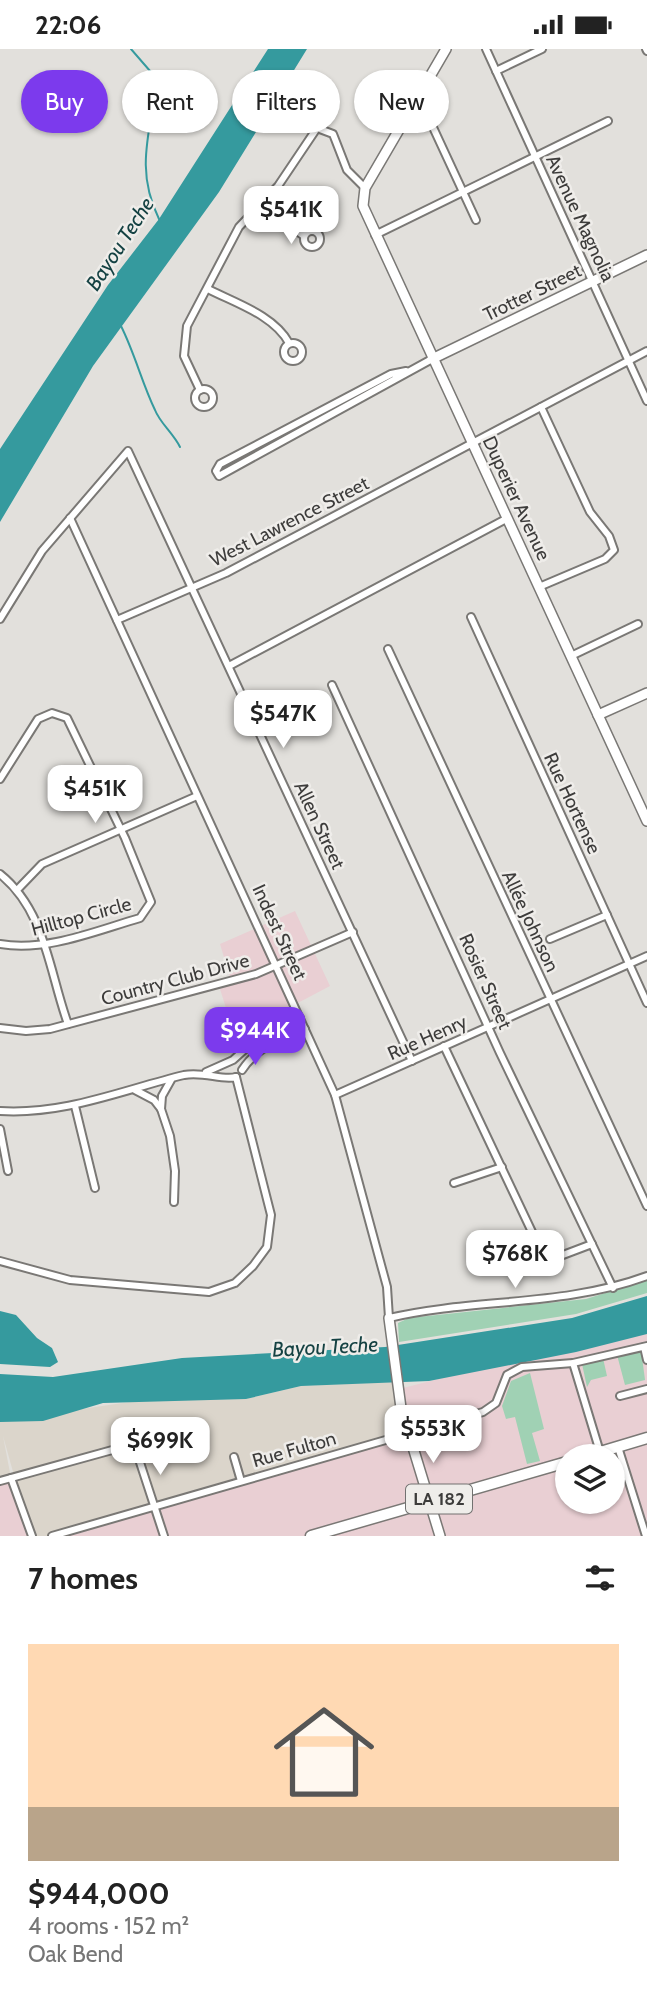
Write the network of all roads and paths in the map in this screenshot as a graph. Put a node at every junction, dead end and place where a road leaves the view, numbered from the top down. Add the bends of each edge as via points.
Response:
1 (446, 49) edge
2 (486, 49) edge
3 (542, 49) edge
4 (433, 70) edge
5 (496, 71) junction
6 (608, 121) dead end
7 (314, 133) edge
8 (330, 133) edge
9 (396, 133) edge
10 (436, 133) edge
11 (536, 158) junction
12 (365, 188) junction
13 (465, 193) junction
14 (263, 201) junction
15 (476, 220) dead end
16 (375, 235) junction
17 (304, 236) dead end
18 (647, 255) edge
19 (593, 282) junction
20 (208, 289) junction
21 (289, 344) dead end
22 (647, 351) edge
23 (432, 359) junction
24 (628, 361) junction
25 (200, 390) dead end
26 (647, 401) edge
27 (541, 407) junction
28 (472, 442) junction
29 (250, 453) junction
30 (70, 518) junction
31 (506, 519) junction
32 (539, 587) junction
33 (192, 588) junction
34 (471, 617) dead end
35 (0, 619) edge
36 (117, 620) junction
37 (638, 624) dead end
38 (388, 649) dead end
39 (571, 656) junction
40 (229, 666) junction
41 (332, 685) dead end
42 (647, 693) edge
43 (598, 715) junction
44 (0, 779) edge
45 (197, 796) junction
46 (647, 821) edge
47 (119, 829) junction
48 (0, 874) edge
49 (17, 890) junction
50 (607, 915) junction
51 (353, 932) junction
52 (550, 939) dead end
53 (0, 944) edge
54 (44, 944) junction
55 (647, 956) edge
56 (629, 964) junction
57 (277, 965) junction
58 (549, 1000) junction
59 (647, 1003) edge
60 (300, 1018) junction
61 (68, 1024) junction
62 (490, 1026) junction
63 (0, 1028) edge
64 (305, 1029) junction
65 (444, 1046) junction
66 (233, 1060) junction
67 (412, 1061) junction
68 (242, 1070) junction
69 (206, 1072) junction
70 (236, 1077) junction
71 (171, 1080) junction
72 (135, 1090) junction
73 (335, 1095) junction
74 (75, 1106) junction
75 (162, 1109) junction
76 (0, 1111) edge
77 (0, 1129) edge
78 (502, 1167) junction
79 (8, 1171) dead end
80 (453, 1183) dead end
81 (95, 1188) dead end
82 (174, 1202) dead end
83 (647, 1206) edge
84 (592, 1244) junction
85 (0, 1261) edge
86 (647, 1276) edge
87 (613, 1288) junction
88 (389, 1318) junction
89 (645, 1346) edge
90 (647, 1360) edge
91 (573, 1363) junction
92 (647, 1389) edge
93 (620, 1397) dead end
94 (408, 1433) junction
95 (647, 1438) edge
96 (598, 1444) edge
97 (625, 1445) edge
98 (234, 1457) dead end
99 (555, 1465) edge
100 (625, 1469) edge
101 (11, 1478) junction
102 (0, 1481) edge
103 (241, 1481) junction
104 (429, 1501) junction
105 (154, 1506) junction
106 (32, 1536) edge
107 (52, 1536) edge
108 (164, 1536) edge
109 (311, 1536) edge
110 (440, 1536) edge
111 (646, 1536) edge

1 - 4 main road
2 - 5 street, Avenue Magnolia
3 - 5 street
5 - 11 street, Avenue Magnolia
6 - 11 street
7 - 14 street
8 - 12 street via 347,170
9 - 12 main road
10 - 13 street
11 - 13 street
11 - 19 street, Avenue Magnolia
12 - 16 main road, Duperier Avenue via 362,206
13 - 15 street
13 - 16 street
14 - 17 street via 277,218
14 - 20 street via 239,226
16 - 23 main road, Duperier Avenue
18 - 19 main road, Trotter Street
19 - 23 main road, Trotter Street
19 - 24 street, Avenue Magnolia
20 - 21 street via 272,323
20 - 25 street via 187,326 184,341 188,370
22 - 24 street, West Lawrence Street
23 - 28 main road, Duperier Avenue
23 - 29 street
24 - 26 street, Avenue Magnolia
24 - 27 street, West Lawrence Street
27 - 28 street, West Lawrence Street
27 - 32 street via 590,512 614,550 605,559
28 - 31 main road, Duperier Avenue
28 - 33 street, West Lawrence Street
29 - 29 street via 220,464 219,476
30 - 33 street, Allen Street via 128,451
30 - 35 street via 42,551
30 - 36 street, Indest Street
31 - 32 main road, Duperier Avenue
31 - 40 street
32 - 39 main road, Duperier Avenue
33 - 36 street, West Lawrence Street
33 - 40 street, Allen Street
34 - 50 street, Rue Hortense
36 - 45 street, Indest Street
37 - 39 street
38 - 58 street, Allée Johnson
39 - 43 main road, Duperier Avenue
40 - 51 street, Allen Street
41 - 62 street, Rosier Street
42 - 43 main road
43 - 46 main road, Duperier Avenue
44 - 47 street, Hilltop Circle via 38,719 60,713 71,724
45 - 47 street
45 - 57 street, Indest Street
47 - 49 street via 42,864
47 - 54 street, Hilltop Circle via 150,895 149,908 139,918
48 - 49 street
49 - 54 street
50 - 52 street
50 - 56 street, Rue Hortense
51 - 57 street, Country Club Drive
51 - 67 street, Allen Street
53 - 54 street, Hilltop Circle via 22,948
54 - 61 street
55 - 56 street, Rue Henry
56 - 58 street, Rue Henry
56 - 59 street, Rue Hortense
57 - 60 street, Indest Street
57 - 61 street, Country Club Drive
58 - 62 street, Rue Henry
58 - 83 street, Allée Johnson
60 - 64 street, Indest Street
60 - 66 street via 254,1041
61 - 63 street, Country Club Drive via 42,1030
62 - 65 street, Rue Henry
62 - 84 street, Rosier Street
64 - 68 street via 263,1047
64 - 73 street, Indest Street
65 - 67 street, Rue Henry
65 - 78 street
66 - 68 street
66 - 69 street
67 - 73 street, Rue Henry
68 - 70 street
69 - 70 street
69 - 71 street
70 - 85 street via 271,1215 267,1247 235,1283 209,1291 70,1280
71 - 72 street
71 - 75 street via 162,1096
72 - 74 street
72 - 75 street
73 - 88 street, Indest Street via 387,1287
74 - 76 street via 34,1113
74 - 81 street
75 - 82 street via 175,1171
77 - 79 street
78 - 80 street
78 - 84 street via 547,1257
84 - 87 street, Rosier Street
86 - 87 street
87 - 88 street via 545,1300 422,1310
88 - 94 main road, Indest Street
89 - 90 street
89 - 91 street, Rue Fulton
91 - 94 street, Rue Fulton via 514,1370 502,1381 490,1409
91 - 96 street
92 - 93 street
94 - 103 street, Rue Fulton
94 - 104 main road, Indest Street
95 - 97 main road
98 - 103 street
99 - 104 main road, LA 182
100 - 111 street
101 - 102 street
101 - 105 street via 130,1444 136,1446
101 - 106 street
103 - 105 street, Rue Fulton
104 - 109 main road, LA 182
104 - 110 main road, Indest Street
105 - 107 street, Rue Fulton
105 - 108 street

